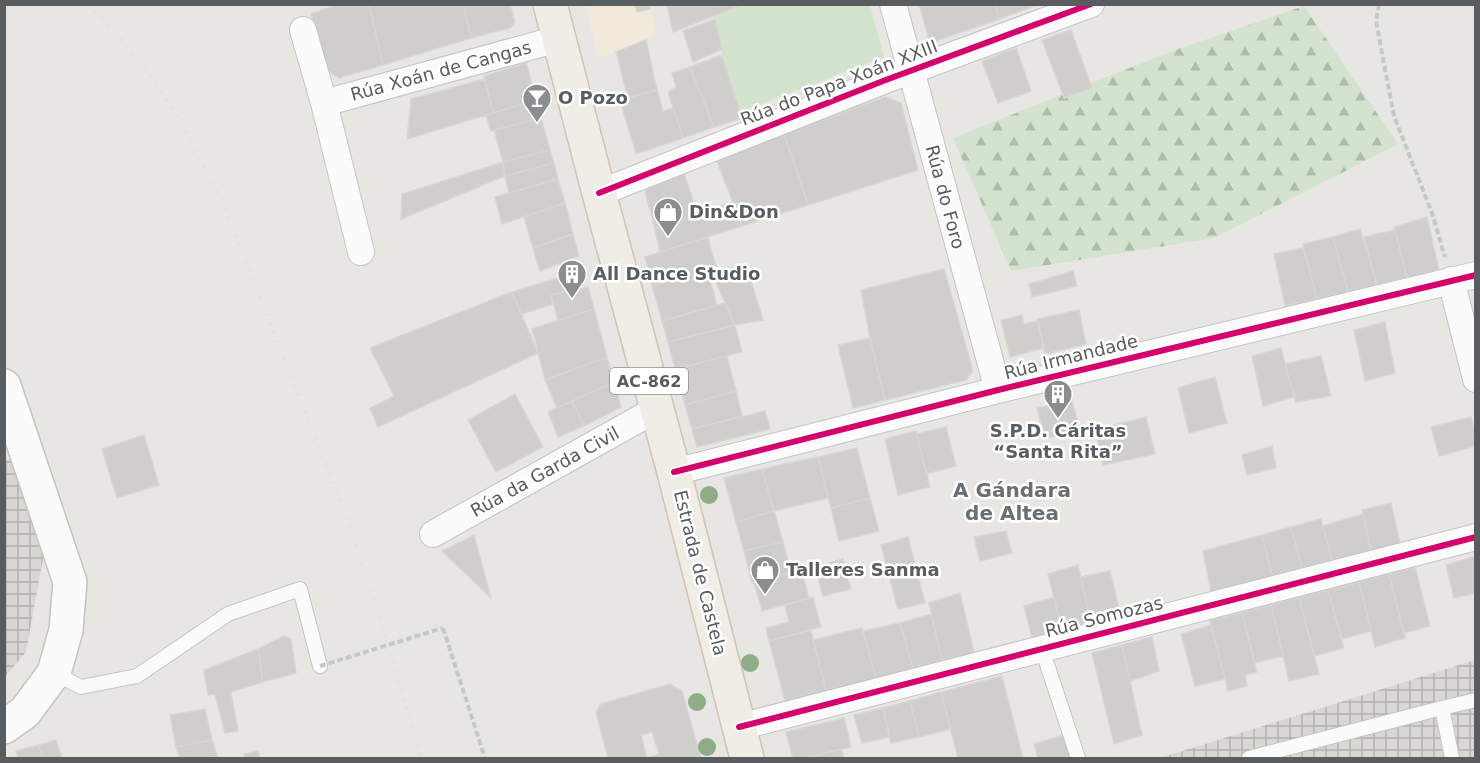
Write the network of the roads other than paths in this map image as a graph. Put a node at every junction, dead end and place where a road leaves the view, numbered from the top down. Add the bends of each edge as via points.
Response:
1 (550, 4) edge
2 (893, 4) edge
3 (1091, 4) edge
4 (303, 30) dead end
5 (558, 39) junction
6 (910, 71) junction
7 (324, 103) junction
8 (598, 193) junction
9 (361, 252) dead end
10 (1463, 278) edge
11 (1476, 379) edge
12 (4, 386) edge
13 (998, 390) junction
14 (657, 409) junction
15 (674, 472) junction
16 (433, 534) dead end
17 (1476, 537) edge
18 (1042, 649) junction
19 (320, 666) road end
20 (54, 673) junction
21 (1476, 700) edge
22 (1442, 708) junction
23 (4, 727) edge
24 (739, 727) junction
25 (747, 759) edge
26 (1078, 759) edge
27 (1249, 759) edge
28 (1452, 759) edge

1 - 5 main road, Estrada de Castela / AC-862
2 - 6 street, Rúa do Foro
3 - 6 street, Rúa do Papa Xoán XXIII
4 - 7 street
5 - 7 street, Rúa Xoán de Cangas
5 - 8 main road, Estrada de Castela / AC-862
6 - 8 street, Rúa do Papa Xoán XXIII
6 - 13 street, Rúa do Foro
7 - 9 street
8 - 14 main road, Estrada de Castela / AC-862
10 - 11 street
10 - 13 street, Rúa Irmandade
12 - 20 street via 70,582 66,630
13 - 15 street, Rúa Irmandade
14 - 15 main road, Estrada de Castela / AC-862
14 - 16 street, Rúa da Garda Civil
15 - 24 main road, Estrada de Castela / AC-862
17 - 18 street, Rúa Somozas
18 - 24 street, Rúa Somozas
18 - 26 lane
19 - 20 lane via 300,589 228,614 137,676 81,687
20 - 23 street via 25,712
21 - 22 lane
22 - 27 lane
22 - 28 lane
24 - 25 main road, Estrada de Castela / AC-862

